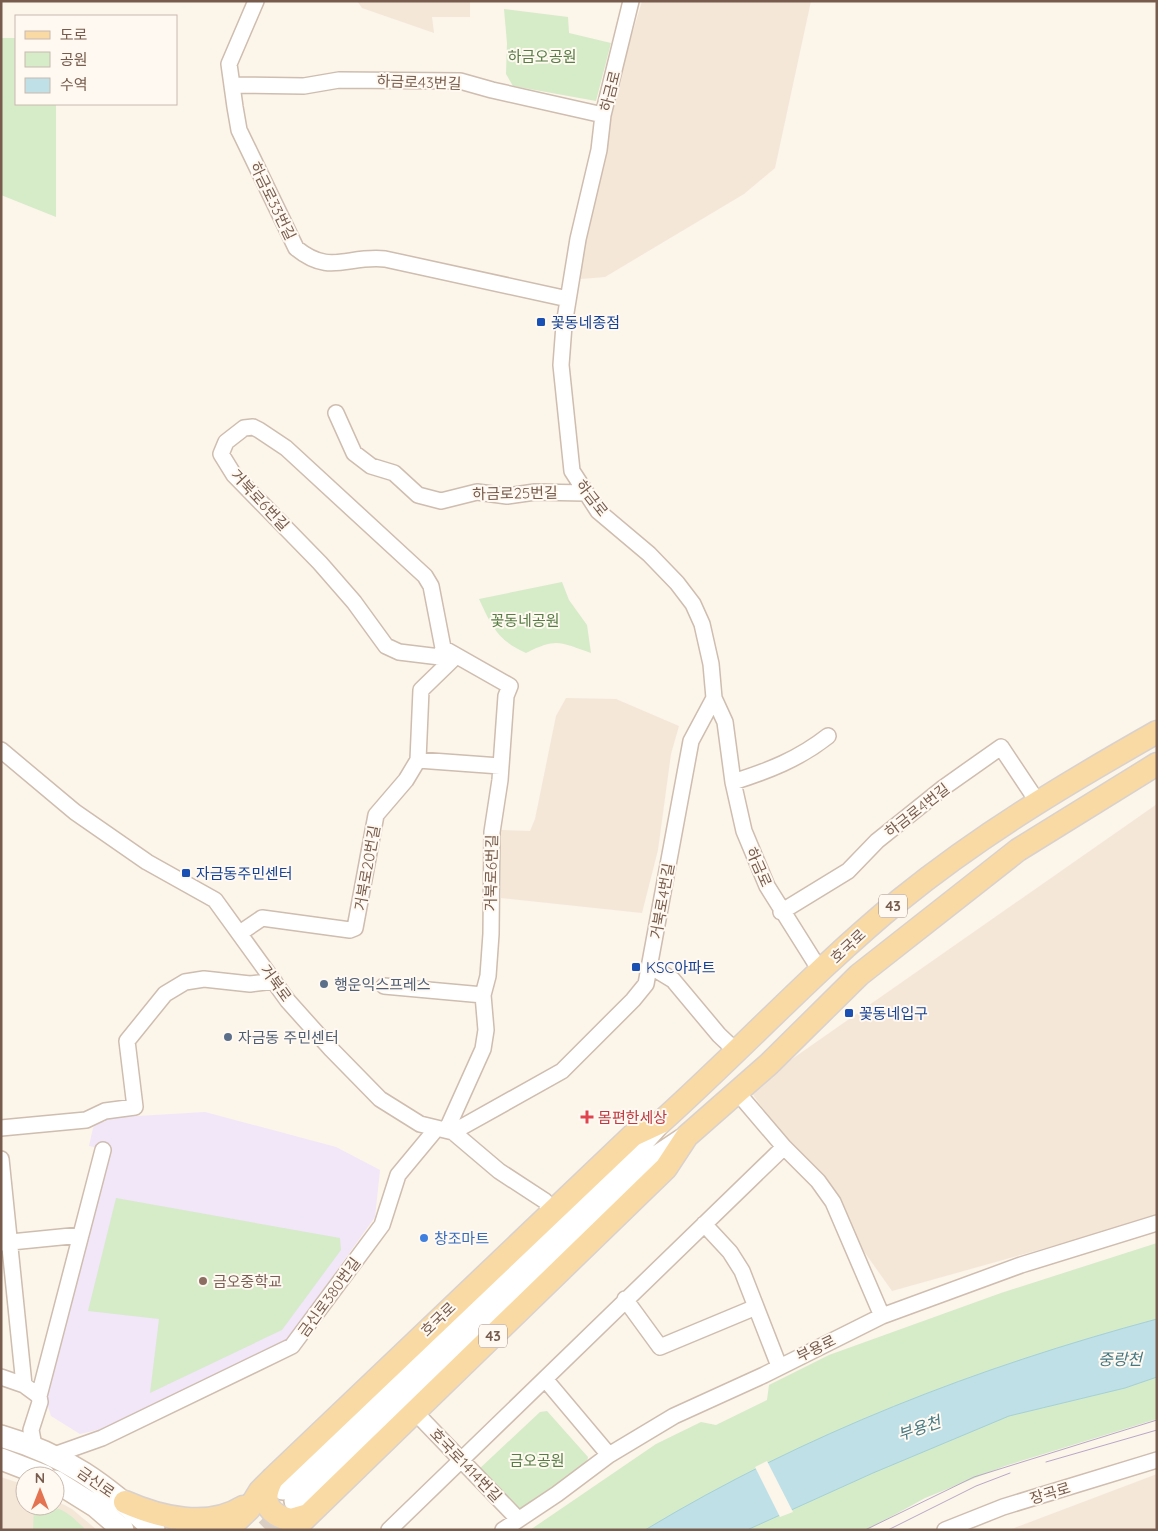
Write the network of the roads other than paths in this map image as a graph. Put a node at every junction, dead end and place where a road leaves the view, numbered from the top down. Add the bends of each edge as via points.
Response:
1 (256, 1) edge
2 (631, 1) edge
3 (232, 85) junction
4 (603, 115) junction
5 (568, 299) junction
6 (336, 413) dead end
7 (585, 493) junction
8 (443, 648) junction
9 (456, 656) junction
10 (714, 698) junction
11 (1157, 732) edge
12 (828, 736) dead end
13 (1, 750) edge
14 (418, 760) junction
15 (1157, 764) edge
16 (500, 766) junction
17 (1157, 776) edge
18 (734, 782) junction
19 (1037, 802) junction
20 (1092, 804) junction
21 (782, 912) junction
22 (240, 932) junction
23 (650, 966) junction
24 (821, 972) junction
25 (274, 981) junction
26 (384, 986) dead end
27 (483, 995) junction
28 (738, 1052) junction
29 (737, 1092) junction
30 (661, 1122) junction
31 (1, 1128) edge
32 (446, 1130) junction
33 (688, 1136) junction
34 (784, 1147) junction
35 (103, 1150) dead end
36 (1, 1159) edge
37 (550, 1212) junction
38 (1157, 1223) edge
39 (704, 1224) junction
40 (81, 1235) junction
41 (6, 1243) edge
42 (626, 1299) junction
43 (756, 1308) junction
44 (882, 1316) junction
45 (779, 1366) junction
46 (1, 1377) edge
47 (545, 1379) junction
48 (24, 1385) junction
49 (39, 1396) junction
50 (415, 1412) junction
51 (1, 1436) edge
52 (34, 1446) junction
53 (54, 1455) junction
54 (609, 1455) junction
55 (1, 1459) edge
56 (461, 1460) junction
57 (1157, 1460) edge
58 (19, 1466) edge
59 (65, 1487) edge
60 (285, 1501) edge
61 (125, 1502) junction
62 (518, 1518) junction
63 (123, 1530) edge
64 (154, 1530) edge
65 (227, 1530) edge
66 (389, 1530) edge
67 (503, 1530) edge
68 (945, 1530) edge

1 - 3 street, 하금로33번길 via 229,64
2 - 4 street, 하금로
3 - 4 street, 하금로43번길 via 304,86 339,80 460,81
3 - 5 street, 하금로33번길 via 239,130 289,236 296,248 308,258 336,264 366,257 385,259
4 - 5 street, 하금로 via 599,150
5 - 7 street, 하금로 via 561,366 572,471
6 - 7 street, 하금로25번길 via 354,452 371,466 394,473 418,495 440,501 477,492 507,496 534,492
7 - 10 street, 하금로 via 598,510 649,554 693,604 702,624 711,664
8 - 8 street, 거북로6번길 via 440,657 429,657 399,652 386,646 320,563 234,474 222,454 226,442 244,428 253,427 286,448 425,576 431,586
8 - 9 street, 거북로6번길
9 - 14 street, 거북로20번길 via 421,690
9 - 16 street, 거북로6번길 via 510,686 506,696
10 - 18 street, 하금로 via 725,722
10 - 23 street, 거북로4번길 via 691,741
11 - 19 main road, 호국로 / 43
12 - 18 street via 781,766
13 - 22 street, 거북로 via 75,812 147,862 215,900
14 - 16 street
14 - 22 street, 거북로20번길 via 406,780 376,815 355,928 350,930 262,918
15 - 20 main road, 호국로 / 43
16 - 27 street, 거북로6번길 via 492,832 488,976
17 - 20 main road
18 - 21 street, 하금로 via 744,831 767,886
19 - 21 street, 하금로4번길 via 1002,747 943,788 882,837 848,871
19 - 24 main road, 호국로 / 43 via 939,869 864,931
20 - 29 main road, 호국로 / 43 via 1018,850 859,974
21 - 24 street, 하금로
22 - 25 street, 거북로
23 - 28 street via 673,980 719,1035
23 - 32 street, 거북로4번길 via 646,984 634,1000 562,1071
24 - 28 main road, 호국로 / 43
25 - 31 street via 250,984 204,979 184,982 165,994 126,1041 135,1107 105,1110 86,1120
25 - 32 street, 거북로 via 288,1002 331,1050 380,1099 420,1124
26 - 27 street
27 - 32 street, 거북로6번길 via 486,1013 483,1050
28 - 30 main road, 호국로 / 43
29 - 33 main road, 호국로 / 43
29 - 34 street
30 - 37 main road, 호국로 / 43 via 634,1135
30 - 60 street, 호국로
32 - 37 street, 거북로 via 545,1201
32 - 53 street, 금신로380번길 via 398,1175 382,1225 292,1346 102,1438
33 - 50 main road, 호국로 / 43 via 666,1168
33 - 60 street, 호국로 via 656,1157
34 - 39 street
34 - 44 street via 818,1181 833,1202
35 - 40 street
36 - 41 street
37 - 60 main road, 호국로 / 43
38 - 44 street, 부용로 via 1021,1265
39 - 42 street
39 - 43 street via 730,1252 742,1271
40 - 41 street
40 - 49 street
41 - 48 street
42 - 43 street via 660,1347
42 - 47 street
43 - 45 street
44 - 45 street, 부용로
45 - 54 street, 부용로 via 764,1376 674,1416
46 - 48 street
47 - 54 street
47 - 56 street
48 - 49 street
49 - 52 street via 31,1430
50 - 56 street, 호국로1414번길
50 - 60 main road, 호국로 / 43
51 - 52 street, 금신로
52 - 53 street, 금신로
53 - 61 street, 금신로
54 - 62 street, 부용로
55 - 58 street
56 - 62 street, 호국로1414번길
56 - 66 street
57 - 68 street, 장곡로 via 1003,1508
59 - 63 street, 금신로 via 95,1506
60 - 61 main road via 237,1510 218,1518 194,1519 158,1514
60 - 65 main road, 호국로 / 43 via 249,1509
61 - 64 street, 금신로
62 - 67 street, 부용로

